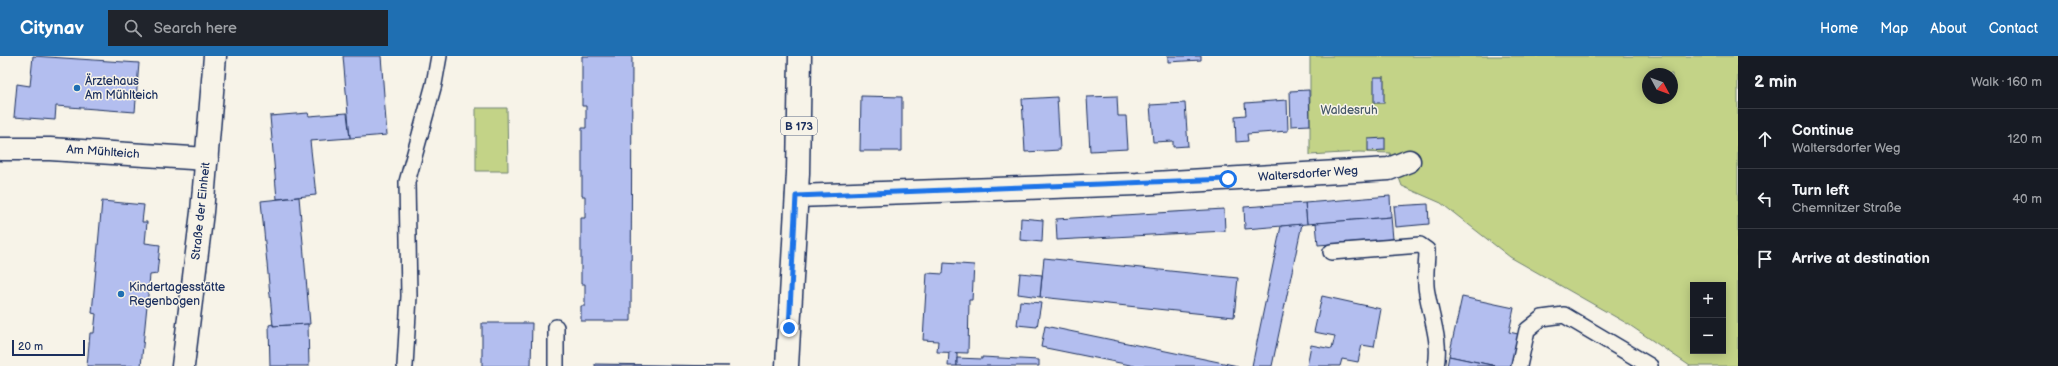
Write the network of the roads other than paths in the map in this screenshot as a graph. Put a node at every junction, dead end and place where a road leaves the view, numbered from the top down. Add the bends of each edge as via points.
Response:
1 (215, 56) edge
2 (439, 56) edge
3 (800, 56) edge
4 (0, 149) edge
5 (207, 159) junction
6 (1409, 160) dead end
7 (796, 196) junction
8 (1331, 252) dead end
9 (556, 327) dead end
10 (183, 366) edge
11 (405, 366) edge
12 (556, 366) edge
13 (787, 366) edge
14 (1436, 366) edge
15 (1519, 366) edge
16 (1650, 366) edge

1 - 5 street, Straße der Einheit
2 - 11 lane via 434,84 407,182 409,296
3 - 7 street, B 173
4 - 5 street, Am Mühlteich via 50,149
5 - 10 street, Straße der Einheit
6 - 7 street, Waltersdorfer Weg via 1389,169 1223,180
7 - 13 street, B 173
8 - 14 lane via 1420,245 1427,250 1426,292 1436,331
9 - 12 lane
15 - 16 lane via 1527,330 1542,318 1564,315

